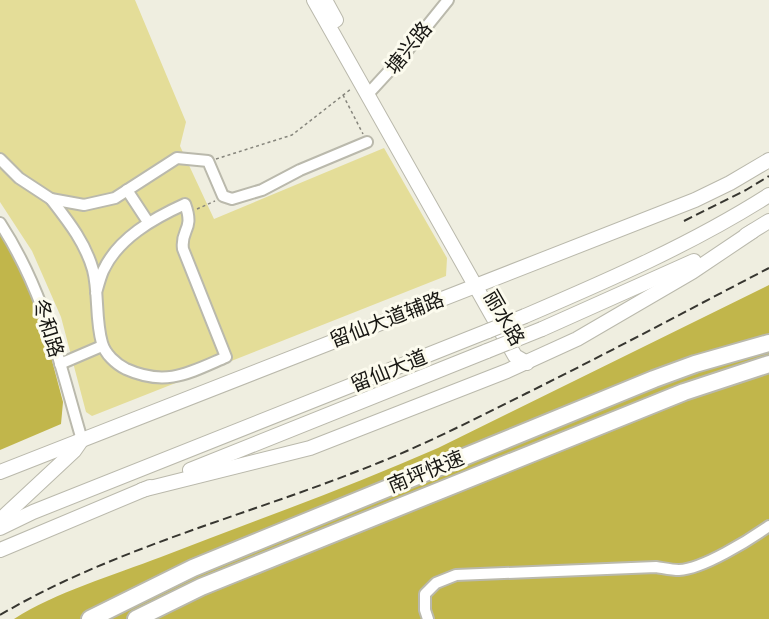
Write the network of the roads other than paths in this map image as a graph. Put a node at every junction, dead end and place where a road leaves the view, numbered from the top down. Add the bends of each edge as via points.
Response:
1 (314, 0) edge
2 (325, 0) edge
3 (447, 0) edge
4 (368, 88) junction
5 (367, 142) road end
6 (0, 159) edge
7 (769, 160) edge
8 (769, 169) edge
9 (127, 190) junction
10 (769, 195) edge
11 (51, 199) junction
12 (769, 221) edge
13 (148, 222) junction
14 (0, 223) edge
15 (753, 231) junction
16 (481, 287) junction
17 (96, 293) junction
18 (769, 343) edge
19 (102, 346) junction
20 (527, 363) junction
21 (60, 364) junction
22 (769, 364) edge
23 (78, 445) junction
24 (0, 472) edge
25 (0, 480) edge
26 (142, 490) junction
27 (0, 520) edge
28 (769, 526) edge
29 (0, 528) edge
30 (0, 550) edge
31 (90, 619) edge
32 (136, 619) edge
33 (428, 619) edge

1 - 4 main road, 丽水路
2 - 4 main road, 丽水路
3 - 4 street, 塘兴路 via 402,57
4 - 16 main road, 丽水路
5 - 9 street via 262,190 232,199 223,196 208,161 177,159
6 - 11 street via 19,178
7 - 16 main road, 留仙大道辅路 via 695,200 504,274
8 - 16 main road, 留仙大道辅路 via 681,215
9 - 11 street via 115,198 84,205
9 - 13 street
10 - 29 main road, 留仙大道, bridge via 652,261 525,316
11 - 17 street via 85,247
12 - 15 main road, 留仙大道
13 - 17 street via 123,244 104,270
13 - 19 street via 185,204 189,227 182,241 183,249 226,357 179,376 160,379 117,365
14 - 21 street, 冬和路 via 30,274
15 - 20 main road via 692,272
15 - 26 main road, 留仙大道, bridge via 542,329
16 - 20 main road, 丽水路 via 515,356
16 - 23 main road, 留仙大道辅路
17 - 19 street
18 - 31 highway, 南坪快速 via 654,379 193,568
19 - 21 street
20 - 26 main road via 310,448
21 - 23 street, 冬和路
22 - 32 highway, 南坪快速 via 673,397 210,583
23 - 24 main road, 留仙大道辅路
23 - 25 main road, 留仙大道辅路
23 - 27 main road
26 - 30 main road, 留仙大道
28 - 33 street via 750,539 681,570 656,567 456,575 436,583 425,594

